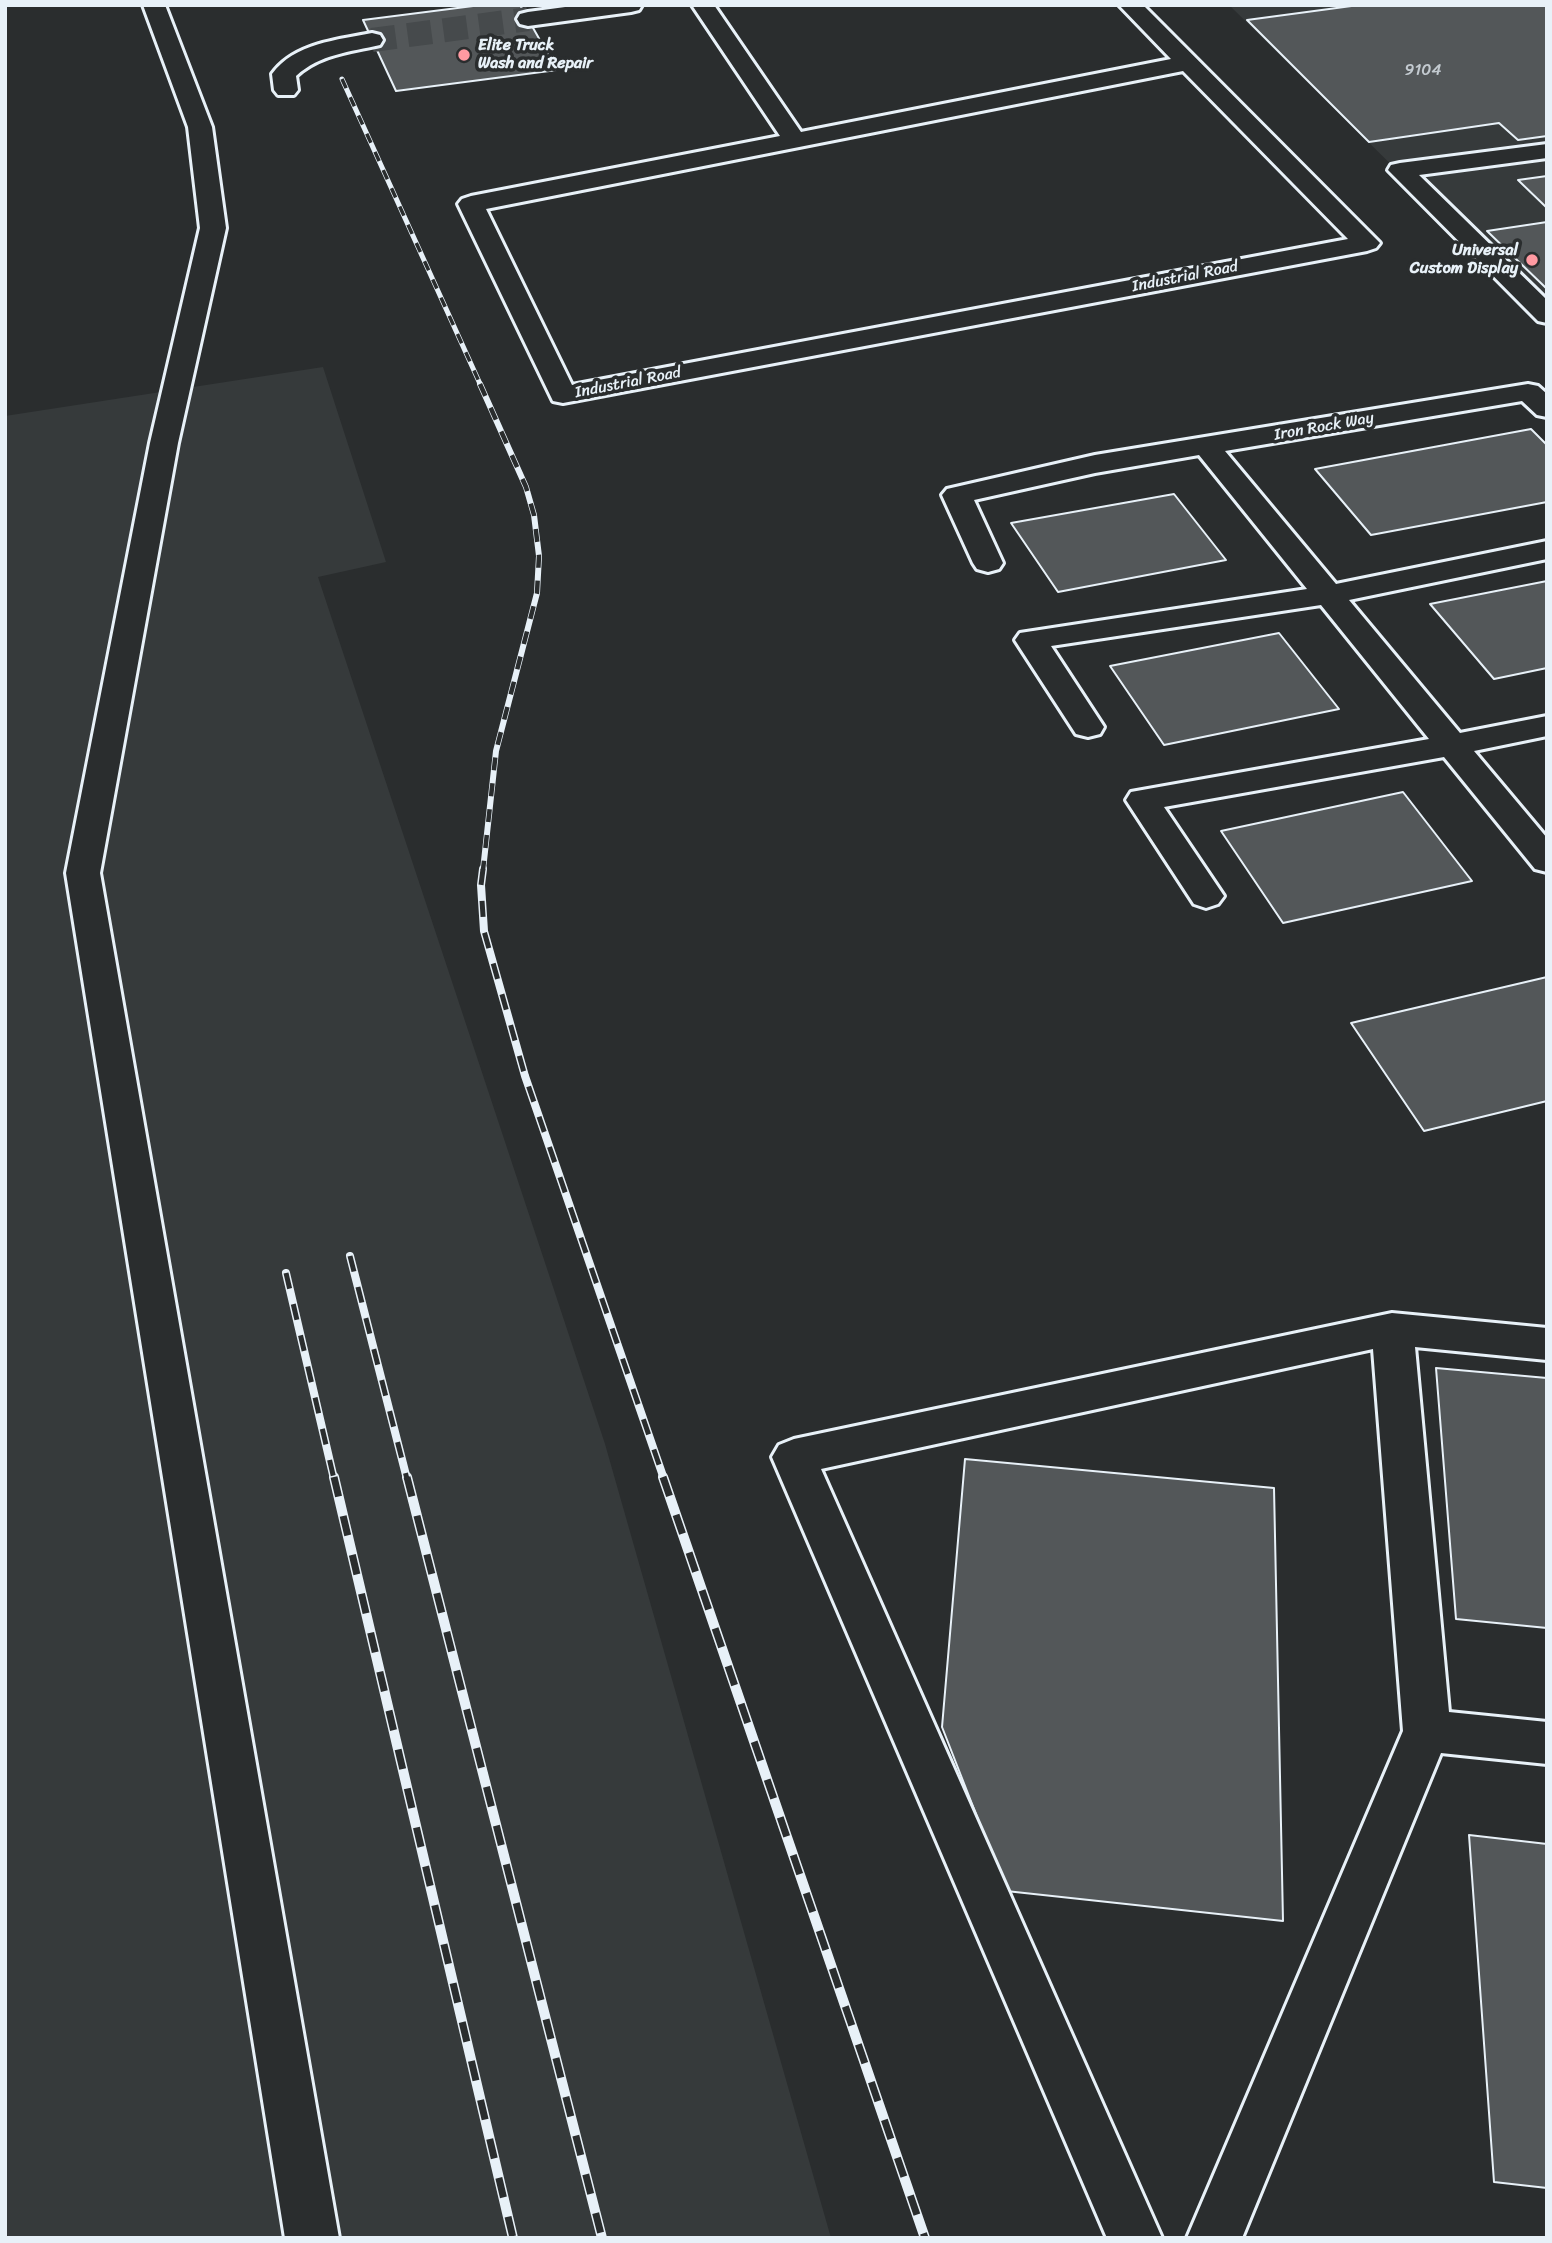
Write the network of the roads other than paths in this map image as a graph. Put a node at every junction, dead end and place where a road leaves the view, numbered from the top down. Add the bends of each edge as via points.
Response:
1 (154, 5) edge
2 (631, 5) edge
3 (703, 5) edge
4 (1130, 5) edge
5 (528, 19) tunnel mouth
6 (372, 40) tunnel mouth
7 (1187, 63) junction
8 (286, 90) dead end
9 (795, 140) junction
10 (1547, 151) edge
11 (1547, 315) edge
12 (1547, 409) edge
13 (1207, 447) junction
14 (1547, 550) edge
15 (988, 564) dead end
16 (1328, 595) junction
17 (1547, 726) edge
18 (1088, 727) dead end
19 (1452, 745) junction
20 (1547, 861) edge
21 (1206, 896) dead end
22 (1392, 1329) junction
23 (1547, 1344) edge
24 (1427, 1731) junction
25 (1547, 1743) edge
26 (312, 2238) edge
27 (1135, 2238) edge
28 (1214, 2238) edge

1 - 26 street via 200,127 213,228 164,443 83,873
2 - 5 street
3 - 9 street
4 - 7 street, Industrial Road
6 - 8 street via 299,59 284,74
7 - 9 street, Industrial Road
7 - 9 street, Industrial Road via 1367,243 563,395 471,204
10 - 11 street via 1400,170
12 - 13 street, Iron Rock Way via 1528,391
13 - 15 street, Iron Rock Way via 1095,464 957,495
13 - 16 street
14 - 16 street
16 - 18 street via 1031,640
16 - 19 street
17 - 19 street
19 - 20 street
19 - 21 street via 1143,800
22 - 23 street
22 - 24 street
22 - 27 street via 794,1457
24 - 25 street
24 - 28 street

